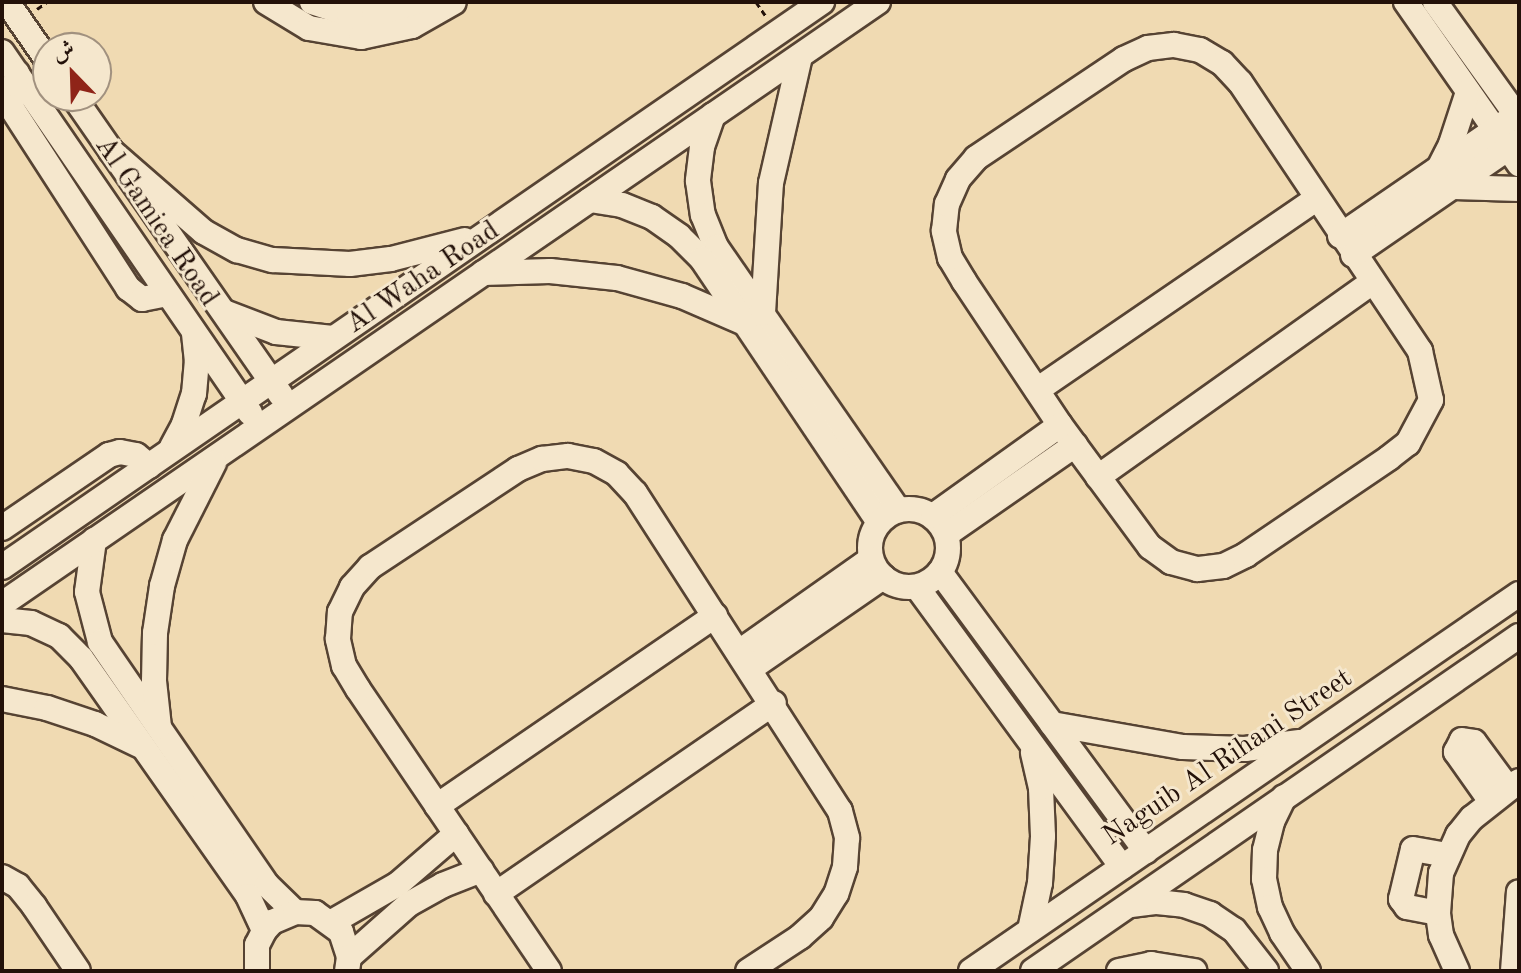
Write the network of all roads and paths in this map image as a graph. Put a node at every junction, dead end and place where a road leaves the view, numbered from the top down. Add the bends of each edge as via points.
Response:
1 (7, 2) edge
2 (266, 2) edge
3 (312, 2) edge
4 (417, 2) edge
5 (454, 2) edge
6 (822, 2) edge
7 (878, 2) edge
8 (1406, 2) edge
9 (1435, 2) edge
10 (32, 38) edge
11 (800, 56) junction
12 (6, 58) edge
13 (1468, 92) junction
14 (84, 112) edge
15 (713, 115) junction
16 (1518, 117) edge
17 (1510, 146) edge
18 (111, 151) junction
19 (1446, 178) junction
20 (1519, 189) edge
21 (1316, 199) junction
22 (590, 200) junction
23 (486, 233) junction
24 (1347, 245) junction
25 (483, 273) junction
26 (1372, 282) junction
27 (222, 311) junction
28 (754, 318) junction
29 (194, 331) junction
30 (333, 338) junction
31 (271, 381) junction
32 (1037, 390) junction
33 (242, 401) junction
34 (289, 406) junction
35 (1060, 425) junction
36 (259, 427) junction
37 (1075, 445) junction
38 (219, 454) junction
39 (159, 459) junction
40 (1098, 477) junction
41 (889, 516) junction
42 (940, 525) junction
43 (2, 528) edge
44 (94, 540) junction
45 (2, 567) edge
46 (877, 568) junction
47 (940, 572) junction
48 (917, 587) junction
49 (1519, 594) edge
50 (2, 604) edge
51 (715, 616) junction
52 (2, 620) edge
53 (1519, 636) edge
54 (744, 661) junction
55 (1389, 684) junction
56 (2, 699) edge
57 (774, 703) junction
58 (1408, 711) junction
59 (1052, 724) junction
60 (1307, 741) junction
61 (1031, 742) junction
62 (154, 744) junction
63 (1506, 790) edge
64 (1285, 796) junction
65 (437, 806) junction
66 (456, 834) junction
67 (1146, 851) junction
68 (1448, 855) junction
69 (1122, 867) junction
70 (481, 870) junction
71 (2, 877) edge
72 (496, 894) junction
73 (1519, 896) edge
74 (1129, 906) junction
75 (295, 912) junction
76 (1438, 913) junction
77 (332, 922) junction
78 (1030, 930) junction
79 (264, 931) junction
80 (348, 964) edge
81 (78, 971) edge
82 (257, 971) edge
83 (549, 971) edge
84 (748, 971) edge
85 (971, 971) edge
86 (1033, 971) edge
87 (1119, 971) edge
88 (1194, 971) edge
89 (1266, 971) edge
90 (1308, 971) edge
91 (1457, 971) edge
92 (1513, 971) edge

1 - 10 street
2 - 5 street via 309,28 361,37 412,26
3 - 4 street via 349,14 374,14
6 - 23 street, Al Waha Road
7 - 11 street, Al Waha Road
8 - 13 street
9 - 16 street
11 - 15 street, Al Waha Road
11 - 28 street via 771,183
12 - 29 street, Al Gamiea Road
13 - 17 street
13 - 19 street
14 - 18 street, Al Gamiea Road
15 - 22 street, Al Waha Road
15 - 28 street via 698,181 703,215
16 - 17 street
17 - 19 street
18 - 23 street via 204,232 237,250 273,260 350,264
18 - 27 street, Al Gamiea Road
19 - 20 street
19 - 24 street
21 - 24 street
21 - 32 street
21 - 32 street via 1240,82 1211,57 1174,45 1148,48 1124,59 976,158 958,179 947,204 944,231 950,258
22 - 25 street, Al Waha Road
22 - 28 street via 652,217 679,236
23 - 30 street, Al Waha Road
24 - 26 street
25 - 28 street via 550,271 617,278
25 - 34 street, Al Waha Road
26 - 40 street
26 - 40 street via 1420,351 1431,400 1408,443 1389,458 1246,555 1223,566 1197,569 1171,562 1150,547
27 - 30 street via 276,332
27 - 31 street, Al Gamiea Road
28 - 41 street
29 - 33 street, Al Gamiea Road
29 - 39 street via 194,394 184,424
30 - 31 street, Al Waha Road
31 - 33 street, Al Waha Road
31 - 34 street, Al Gamiea Road
32 - 35 street
33 - 36 street, Al Gamiea Road
33 - 39 street, Al Waha Road
34 - 36 street, Al Waha Road
35 - 37 street
35 - 42 street
36 - 38 street, Al Waha Road
37 - 40 street
37 - 42 street
38 - 44 street, Al Waha Road
38 - 62 street via 185,518 162,586
39 - 43 street via 109,455
39 - 45 street, Al Waha Road
41 - 42 street via 922,510
41 - 46 street via 870,546
42 - 47 street via 949,554
44 - 50 street, Al Waha Road
44 - 62 street via 88,566 91,618
46 - 48 street via 899,586
46 - 54 street
47 - 48 street
47 - 59 street
48 - 61 street
49 - 55 street, Naguib Al Rihani Street
51 - 54 street
51 - 65 street
51 - 65 street via 635,493 605,467 568,456 518,469 370,567 340,612 344,666
52 - 62 street via 31,623 59,636
53 - 58 street
54 - 57 street
55 - 58 street
55 - 60 street, Naguib Al Rihani Street
56 - 62 street via 47,708
57 - 72 street
57 - 84 street via 840,811 847,838 845,867 821,918
58 - 64 street
59 - 60 street via 1183,747 1245,749
59 - 67 street
60 - 67 street, Naguib Al Rihani Street
61 - 69 street
61 - 78 street via 1041,788 1043,836
62 - 75 street via 267,885
62 - 79 street
63 - 68 street via 1465,826
64 - 74 street
64 - 90 street via 1272,822 1264,879 1282,933
65 - 66 street
66 - 70 street
66 - 77 street via 398,884
67 - 69 street, Naguib Al Rihani Street
68 - 76 street
68 - 76 street via 1413,849 1401,899 1407,907
69 - 78 street, Naguib Al Rihani Street
70 - 72 street
70 - 80 street via 409,904
71 - 81 street via 18,886
72 - 83 street
73 - 92 street
74 - 86 street
74 - 89 street via 1157,902 1210,914 1234,930
75 - 77 street via 315,913
75 - 79 street
76 - 91 street
77 - 80 street via 347,944
78 - 85 street, Naguib Al Rihani Street
79 - 82 street via 257,945
87 - 88 street via 1169,964

